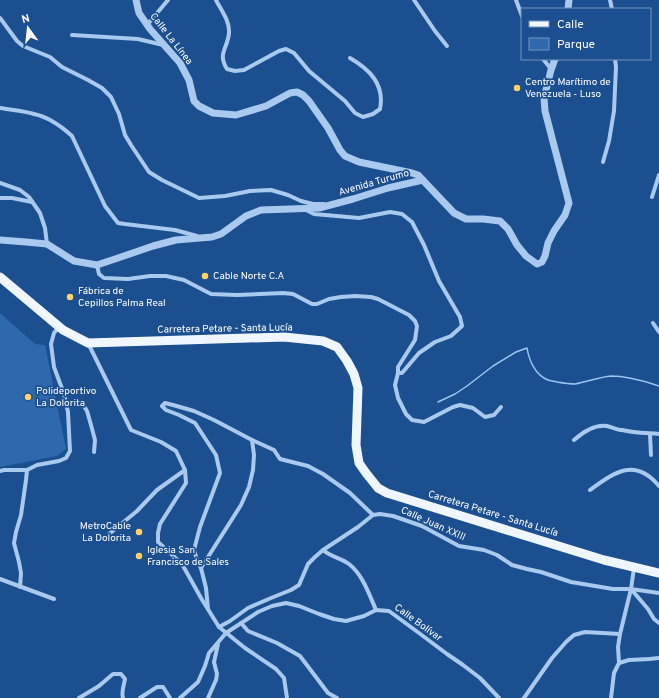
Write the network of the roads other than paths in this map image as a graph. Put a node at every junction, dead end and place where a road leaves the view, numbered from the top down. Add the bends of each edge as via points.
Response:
1 (136, 0) edge
2 (168, 0) edge
3 (216, 0) edge
4 (414, 0) edge
5 (516, 0) edge
6 (521, 13) edge
7 (0, 18) edge
8 (147, 25) junction
9 (72, 35) dead end
10 (164, 45) junction
11 (447, 46) dead end
12 (350, 58) dead end
13 (544, 60) edge
14 (555, 60) edge
15 (615, 60) edge
16 (551, 70) junction
17 (0, 108) edge
18 (603, 162) dead end
19 (659, 175) edge
20 (423, 180) junction
21 (0, 183) edge
22 (652, 197) dead end
23 (0, 198) edge
24 (32, 202) junction
25 (334, 205) junction
26 (304, 208) junction
27 (201, 237) junction
28 (0, 240) edge
29 (47, 244) junction
30 (97, 265) junction
31 (0, 277) edge
32 (653, 323) dead end
33 (59, 327) junction
34 (659, 332) edge
35 (88, 343) junction
36 (398, 373) junction
37 (66, 405) junction
38 (501, 407) dead end
39 (650, 434) junction
40 (659, 434) edge
41 (252, 440) junction
42 (574, 440) dead end
43 (94, 452) dead end
44 (651, 455) dead end
45 (27, 470) junction
46 (185, 470) junction
47 (0, 471) edge
48 (659, 486) edge
49 (590, 490) dead end
50 (373, 514) junction
51 (109, 534) dead end
52 (323, 550) junction
53 (634, 567) junction
54 (201, 568) junction
55 (659, 573) edge
56 (0, 579) edge
57 (20, 587) junction
58 (631, 589) junction
59 (659, 593) edge
60 (54, 599) dead end
61 (208, 609) junction
62 (376, 610) junction
63 (241, 623) junction
64 (659, 623) edge
65 (219, 627) junction
66 (226, 633) junction
67 (620, 634) junction
68 (219, 642) junction
69 (659, 658) edge
70 (619, 663) junction
71 (79, 698) edge
72 (123, 698) edge
73 (140, 698) edge
74 (170, 698) edge
75 (180, 698) edge
76 (208, 698) edge
77 (287, 698) edge
78 (337, 698) edge
79 (499, 698) edge
80 (524, 698) edge
81 (611, 698) edge

1 - 8 street, Calle La Línea via 139,13
2 - 8 street
3 - 12 street via 228,22 229,32 222,56 227,69 244,70 286,49 294,53 309,71 345,101 355,114 363,117 373,114 380,109 382,101 378,85 372,74
4 - 11 street
5 - 6 street
7 - 25 street via 17,42 50,57 62,67 102,88 111,97 131,145 149,172 162,180 200,198 271,190 313,204
8 - 10 street, Calle La Línea
9 - 10 street via 138,38
10 - 20 street, Calle La Línea via 180,63 189,80 194,101 199,106 213,113 236,115 266,106 297,92 309,101 345,156 359,162 412,173
13 - 16 street
14 - 16 street
15 - 18 street via 614,111
16 - 20 street, Avenida Turumo via 544,98 545,111 569,203 548,243 542,262 536,264 526,256 500,221 466,219 454,213
17 - 27 street via 36,114 52,121 72,136 105,206 118,223 174,230
19 - 22 street
20 - 25 street, Avenida Turumo
21 - 24 street via 20,190
23 - 24 street
24 - 29 street via 40,213
25 - 26 street, Avenida Turumo
26 - 27 street, Avenida Turumo via 261,210 246,216 222,234
26 - 36 street via 314,214 359,218 390,212 402,214 412,222 439,281 460,317 462,326 451,336 435,342 419,353 402,373
27 - 30 street, Avenida Turumo via 153,246
28 - 29 street, Avenida Turumo
29 - 30 street, Avenida Turumo via 74,261
30 - 36 street via 99,274 104,278 166,276 184,280 211,294 238,296 283,293 293,294 312,304 341,297 378,299 409,315 417,326 415,340 398,367
31 - 33 main road, Carretera Petare - Santa Lucía
32 - 34 street
33 - 35 main road, Carretera Petare - Santa Lucía
33 - 37 street via 51,344 54,367
35 - 46 street via 131,430 176,451
35 - 53 main road, Carretera Petare - Santa Lucía via 284,337 323,341 337,347 354,374 358,388 356,445 359,463 378,488 387,493 604,560
36 - 38 street via 395,385 398,398 412,420 424,422 460,405 473,408 485,417 494,415
37 - 43 street via 82,403 87,411 95,440
37 - 45 street via 70,451 66,458
39 - 40 street
39 - 42 street via 601,426 585,431
39 - 44 street
41 - 50 street via 274,450 280,459 308,466 323,474 350,493
41 - 54 street via 254,455 249,487 241,505
41 - 54 street via 194,412 165,403 162,406 195,423 216,455 220,473 194,550
45 - 47 street
45 - 57 street via 14,543 21,573
46 - 51 street via 157,490
46 - 61 street via 186,483 160,524 158,542 182,564
48 - 49 street via 645,473 627,469 607,478
50 - 52 street
50 - 58 street, Calle Juan XXIII via 393,516 422,526 458,546 484,550 527,570 571,582 613,589
52 - 62 street via 348,564 358,573
52 - 65 street via 308,564 299,585 248,608
53 - 55 main road, Carretera Petare - Santa Lucía
53 - 58 street
54 - 61 street
56 - 57 street
57 - 60 street
58 - 59 street, Calle Juan XXIII
58 - 64 street
58 - 67 street
61 - 65 street
62 - 63 street via 346,621 286,603 258,612
62 - 79 street, Calle Bolívar via 389,611 399,618 480,678
63 - 66 street
63 - 78 street via 248,631 300,656 328,693
65 - 66 street
66 - 68 street
66 - 77 street via 276,669 284,678
67 - 70 street
67 - 80 street via 585,632 574,635 552,658
68 - 75 street via 209,653 198,682
68 - 76 street via 214,662 216,680
69 - 70 street
70 - 81 street via 614,673
71 - 72 street via 100,686 113,674 121,674 125,679
73 - 74 street via 157,687 163,687

